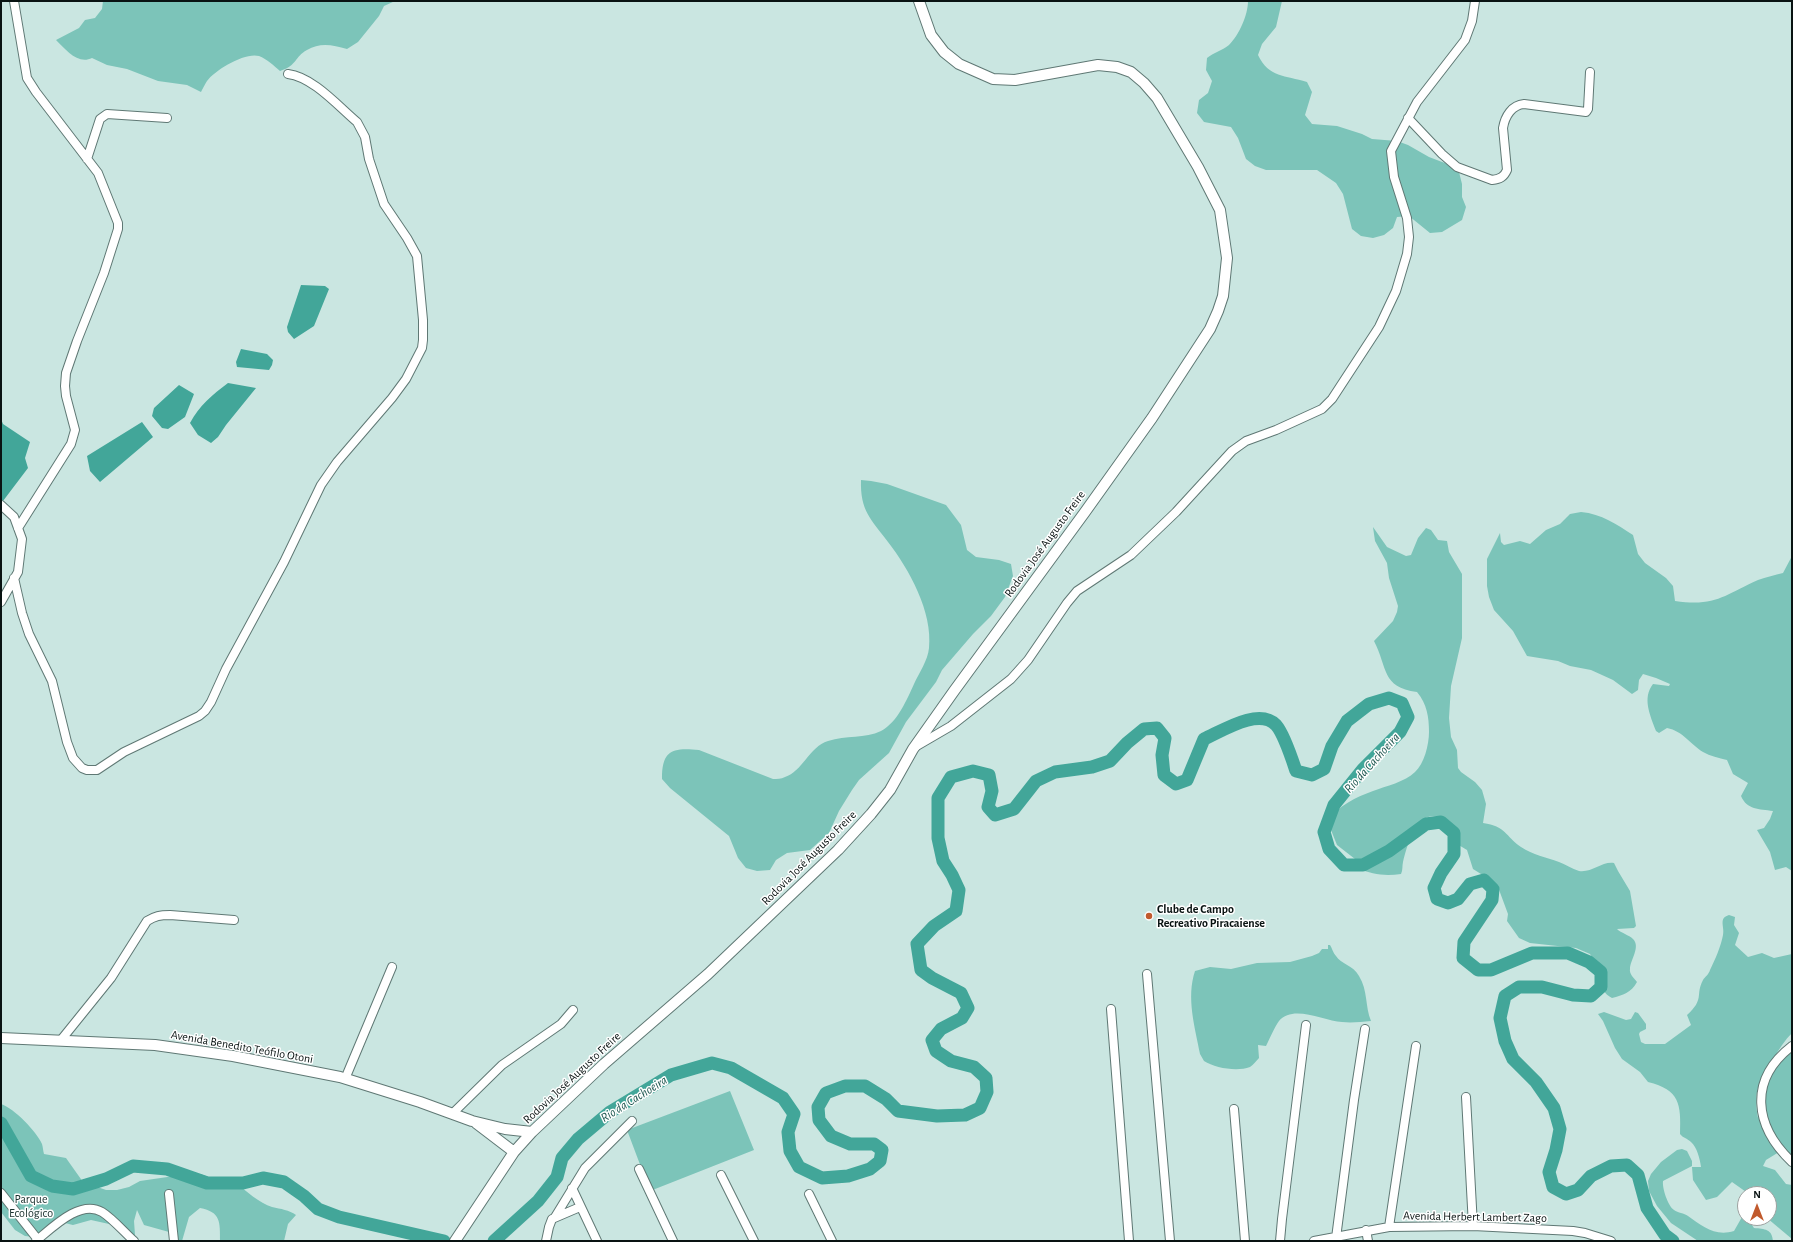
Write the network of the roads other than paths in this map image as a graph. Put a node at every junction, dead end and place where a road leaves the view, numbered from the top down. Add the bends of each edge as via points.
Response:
1 (14, 1) edge
2 (919, 1) edge
3 (1475, 1) edge
4 (1590, 72) dead end
5 (288, 74) dead end
6 (167, 118) dead end
7 (1408, 118) junction
8 (87, 159) junction
9 (1, 505) edge
10 (18, 528) junction
11 (14, 578) junction
12 (1, 602) edge
13 (913, 749) junction
14 (234, 920) dead end
15 (392, 967) dead end
16 (1147, 974) dead end
17 (1111, 1009) dead end
18 (573, 1010) dead end
19 (1306, 1025) dead end
20 (1365, 1029) dead end
21 (1, 1038) edge
22 (61, 1040) junction
23 (1416, 1046) dead end
24 (1792, 1046) edge
25 (345, 1079) junction
26 (1466, 1097) dead end
27 (1234, 1109) dead end
28 (452, 1114) junction
29 (472, 1121) junction
30 (632, 1121) dead end
31 (532, 1132) junction
32 (514, 1152) junction
33 (1792, 1162) edge
34 (639, 1169) dead end
35 (721, 1175) dead end
36 (572, 1188) junction
37 (1, 1193) edge
38 (169, 1194) dead end
39 (809, 1194) dead end
40 (580, 1208) junction
41 (555, 1217) junction
42 (1473, 1226) junction
43 (1390, 1227) junction
44 (1366, 1230) junction
45 (1585, 1233) junction
46 (1336, 1238) junction
47 (38, 1240) edge
48 (134, 1241) edge
49 (174, 1241) edge
50 (455, 1241) edge
51 (546, 1241) edge
52 (597, 1241) edge
53 (673, 1241) edge
54 (754, 1241) edge
55 (832, 1241) edge
56 (1130, 1241) edge
57 (1170, 1241) edge
58 (1245, 1241) edge
59 (1280, 1241) edge
60 (1314, 1241) edge
61 (1368, 1241) edge
62 (1589, 1241) edge
63 (1611, 1241) edge

1 - 8 street via 27,78
2 - 13 main road, Rodovia José Augusto Freire via 932,34 944,52 960,64 993,79 1015,80 1098,65 1117,66 1131,72 1157,98 1198,167 1220,210 1227,258 1223,296 1210,329 1086,512
3 - 7 street via 1472,21 1465,40 1424,90
4 - 7 street via 1586,112 1524,104 1513,108 1503,128 1507,170 1498,180 1457,167
5 - 11 street via 296,75 315,86 357,122 365,137 369,159 384,204 416,256 424,340 416,362 392,398 337,462 321,486 211,702 199,716 124,752 103,767 94,770 82,768 73,758 67,742 52,681 22,613
6 - 8 street via 103,115
7 - 13 street via 1391,151 1394,177 1407,218 1407,254 1396,291 1378,327 1332,400 1322,408 1246,441 1232,451 1176,512 1131,555 1077,592 1028,660 1011,679 951,726
8 - 10 street via 98,173 118,229 66,373 65,386 75,430 71,444
9 - 10 street via 14,517
10 - 11 street via 22,539 21,559
11 - 12 street
13 - 31 main road, Rodovia José Augusto Freire via 890,790 838,850 708,974 604,1064
14 - 22 street via 159,915 147,921 111,978
15 - 25 street
16 - 57 street
17 - 56 street
18 - 28 street via 561,1024 502,1064
19 - 59 street
20 - 46 street
21 - 22 main road, Avenida Benedito Teófilo Otoni
22 - 25 main road, Avenida Benedito Teófilo Otoni via 163,1046 232,1056
23 - 43 street
24 - 33 street via 1772,1068 1760,1093 1762,1115 1770,1137
25 - 28 main road, Avenida Benedito Teófilo Otoni
26 - 42 street
27 - 58 street
28 - 29 main road, Avenida Benedito Teófilo Otoni
29 - 31 main road, Avenida Benedito Teófilo Otoni
29 - 32 main road, Avenida Benedito Teófilo Otoni
30 - 36 street via 585,1168
31 - 32 main road, Rodovia José Augusto Freire
32 - 50 main road, Rodovia José Augusto Freire
34 - 53 street
35 - 54 street
36 - 40 street
36 - 41 street
37 - 47 street
38 - 49 street
39 - 55 street
40 - 41 street
40 - 52 street
41 - 51 street via 551,1221
42 - 43 street, Avenida Herbert Lambert Zago
42 - 45 street, Avenida Herbert Lambert Zago
43 - 44 street, Avenida Herbert Lambert Zago
44 - 46 street, Avenida Herbert Lambert Zago
44 - 61 street
45 - 62 street
45 - 63 street, Avenida Herbert Lambert Zago
46 - 60 street, Avenida Herbert Lambert Zago
47 - 48 street via 74,1211 87,1208 102,1211

